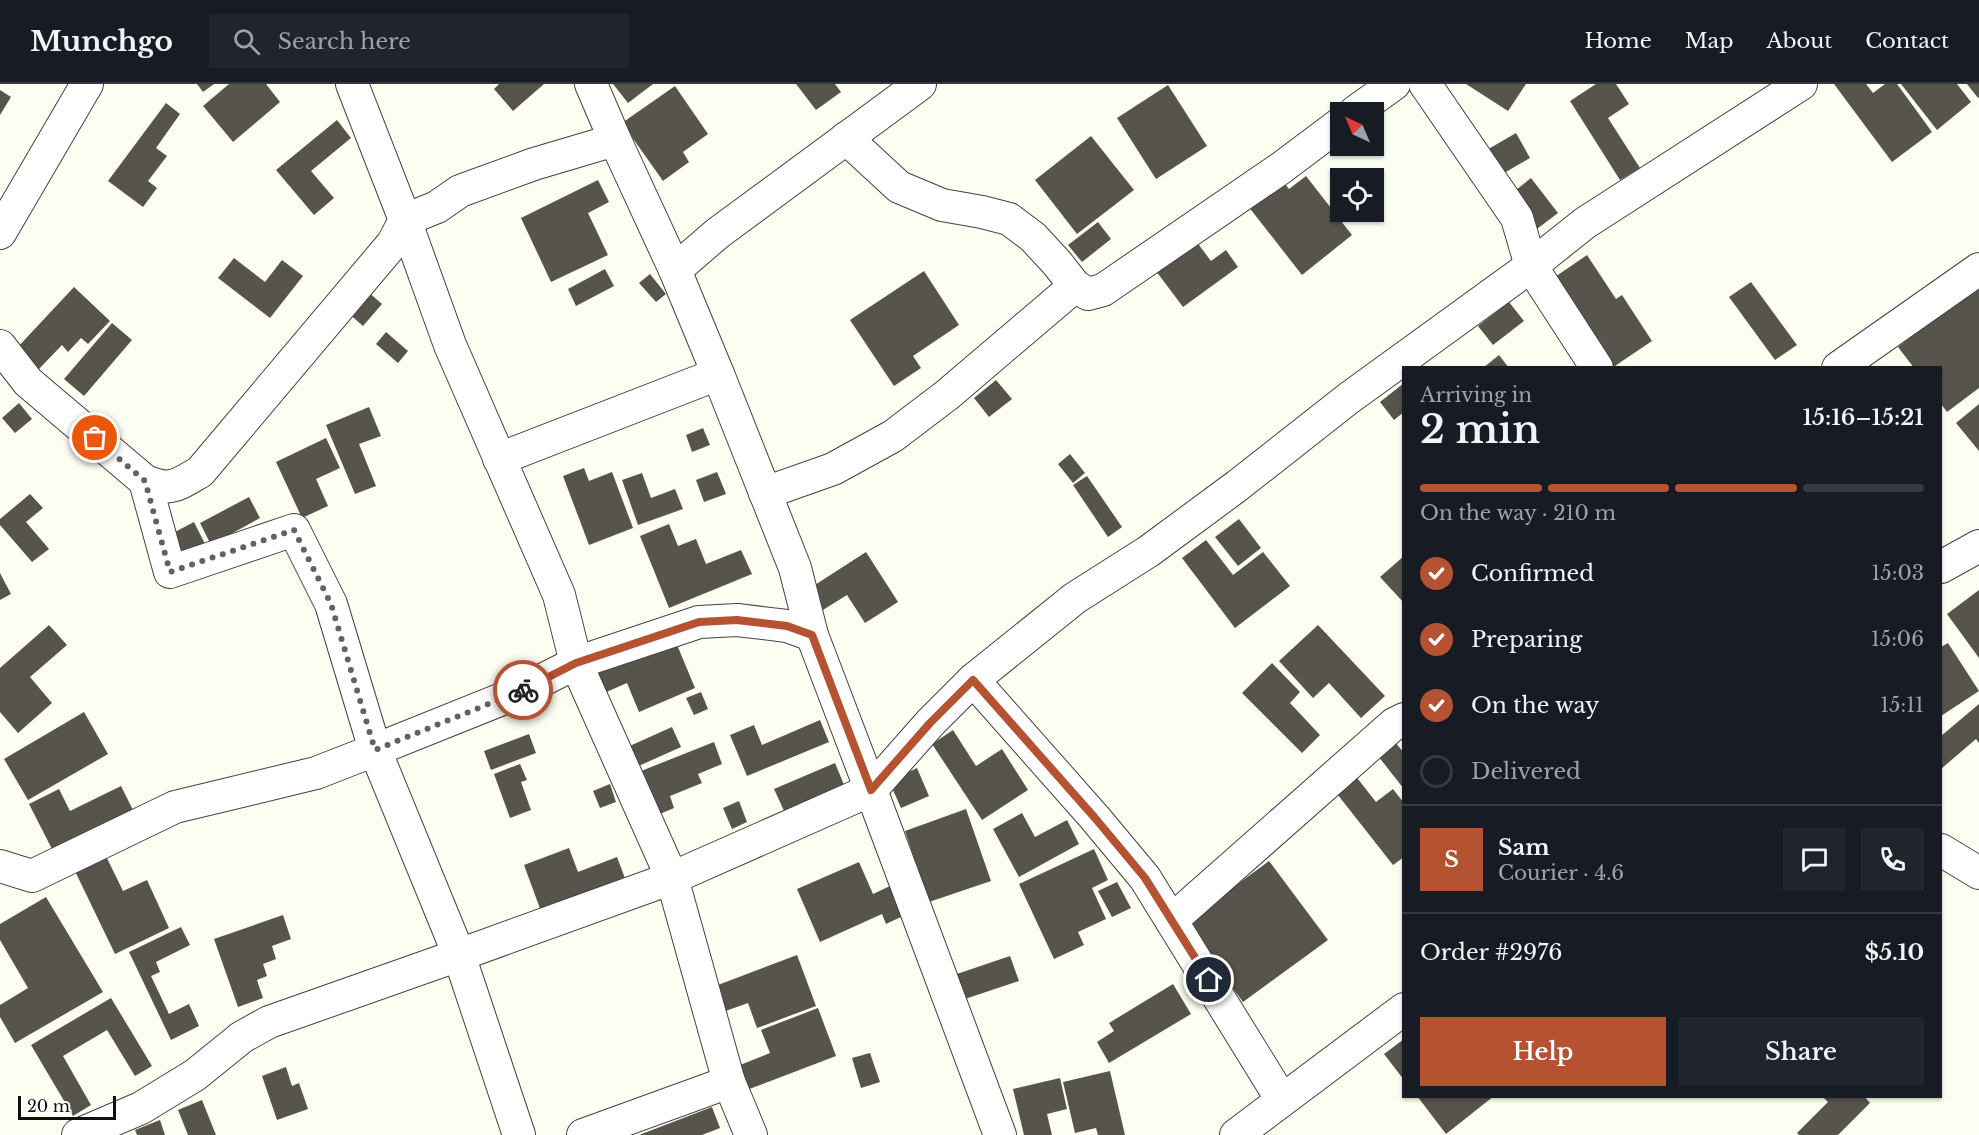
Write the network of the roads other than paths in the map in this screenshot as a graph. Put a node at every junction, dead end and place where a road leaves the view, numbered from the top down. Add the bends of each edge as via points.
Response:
1 (87, 84) edge
2 (352, 84) edge
3 (591, 84) edge
4 (920, 84) edge
5 (1394, 84) edge
6 (1425, 84) edge
7 (1801, 84) edge
8 (1369, 102) edge
9 (1330, 131) edge
10 (846, 138) junction
11 (615, 140) junction
12 (405, 220) junction
13 (0, 233) edge
14 (1531, 266) junction
15 (1979, 269) edge
16 (675, 270) junction
17 (1075, 286) junction
18 (0, 346) edge
19 (1596, 366) edge
20 (1841, 366) edge
21 (718, 374) junction
22 (500, 459) junction
23 (145, 481) junction
24 (765, 493) junction
25 (1979, 546) edge
26 (1942, 566) edge
27 (812, 635) junction
28 (576, 663) junction
29 (973, 680) junction
30 (1402, 720) edge
31 (375, 750) junction
32 (871, 790) junction
33 (1942, 851) edge
34 (0, 866) edge
35 (1979, 873) edge
36 (32, 876) junction
37 (672, 878) junction
38 (0, 891) edge
39 (1173, 920) junction
40 (459, 955) junction
41 (1402, 1010) edge
42 (729, 1082) junction
43 (1282, 1100) junction
44 (78, 1135) edge
45 (519, 1135) edge
46 (582, 1135) edge
47 (751, 1135) edge
48 (1000, 1135) edge
49 (1236, 1135) edge

1 - 13 street
2 - 12 street
3 - 11 street
4 - 10 street
5 - 8 street
6 - 14 street via 1517,218
7 - 14 street via 1612,203
9 - 17 street via 1103,290 1089,294
10 - 16 street
10 - 17 street via 899,187 942,205 1009,219 1033,237
11 - 12 street via 460,191 438,207
11 - 16 street
12 - 22 street via 450,345
12 - 23 street via 393,243 200,472 177,486 160,487
14 - 19 street
14 - 29 street via 1349,398 1193,519 1075,598
15 - 20 street
16 - 21 street
17 - 24 street via 893,436 833,469
18 - 23 street via 28,382
21 - 22 street
21 - 24 street
22 - 28 street via 559,596
23 - 31 street via 170,572 294,530 331,604
24 - 27 street via 795,568
25 - 26 street
27 - 28 street via 787,626 737,620 699,622
27 - 32 street
28 - 31 street via 517,693
28 - 37 street
29 - 32 street
29 - 39 street via 1095,818 1145,878
30 - 39 street
31 - 36 street via 316,773 175,807
31 - 40 street
32 - 37 street
32 - 48 street
33 - 35 street
34 - 36 street
36 - 38 street
37 - 40 street
37 - 42 street
39 - 43 street
40 - 44 street via 269,1022 242,1037 195,1075 141,1107
40 - 45 street
41 - 43 street
42 - 46 street
42 - 47 street
43 - 49 street

